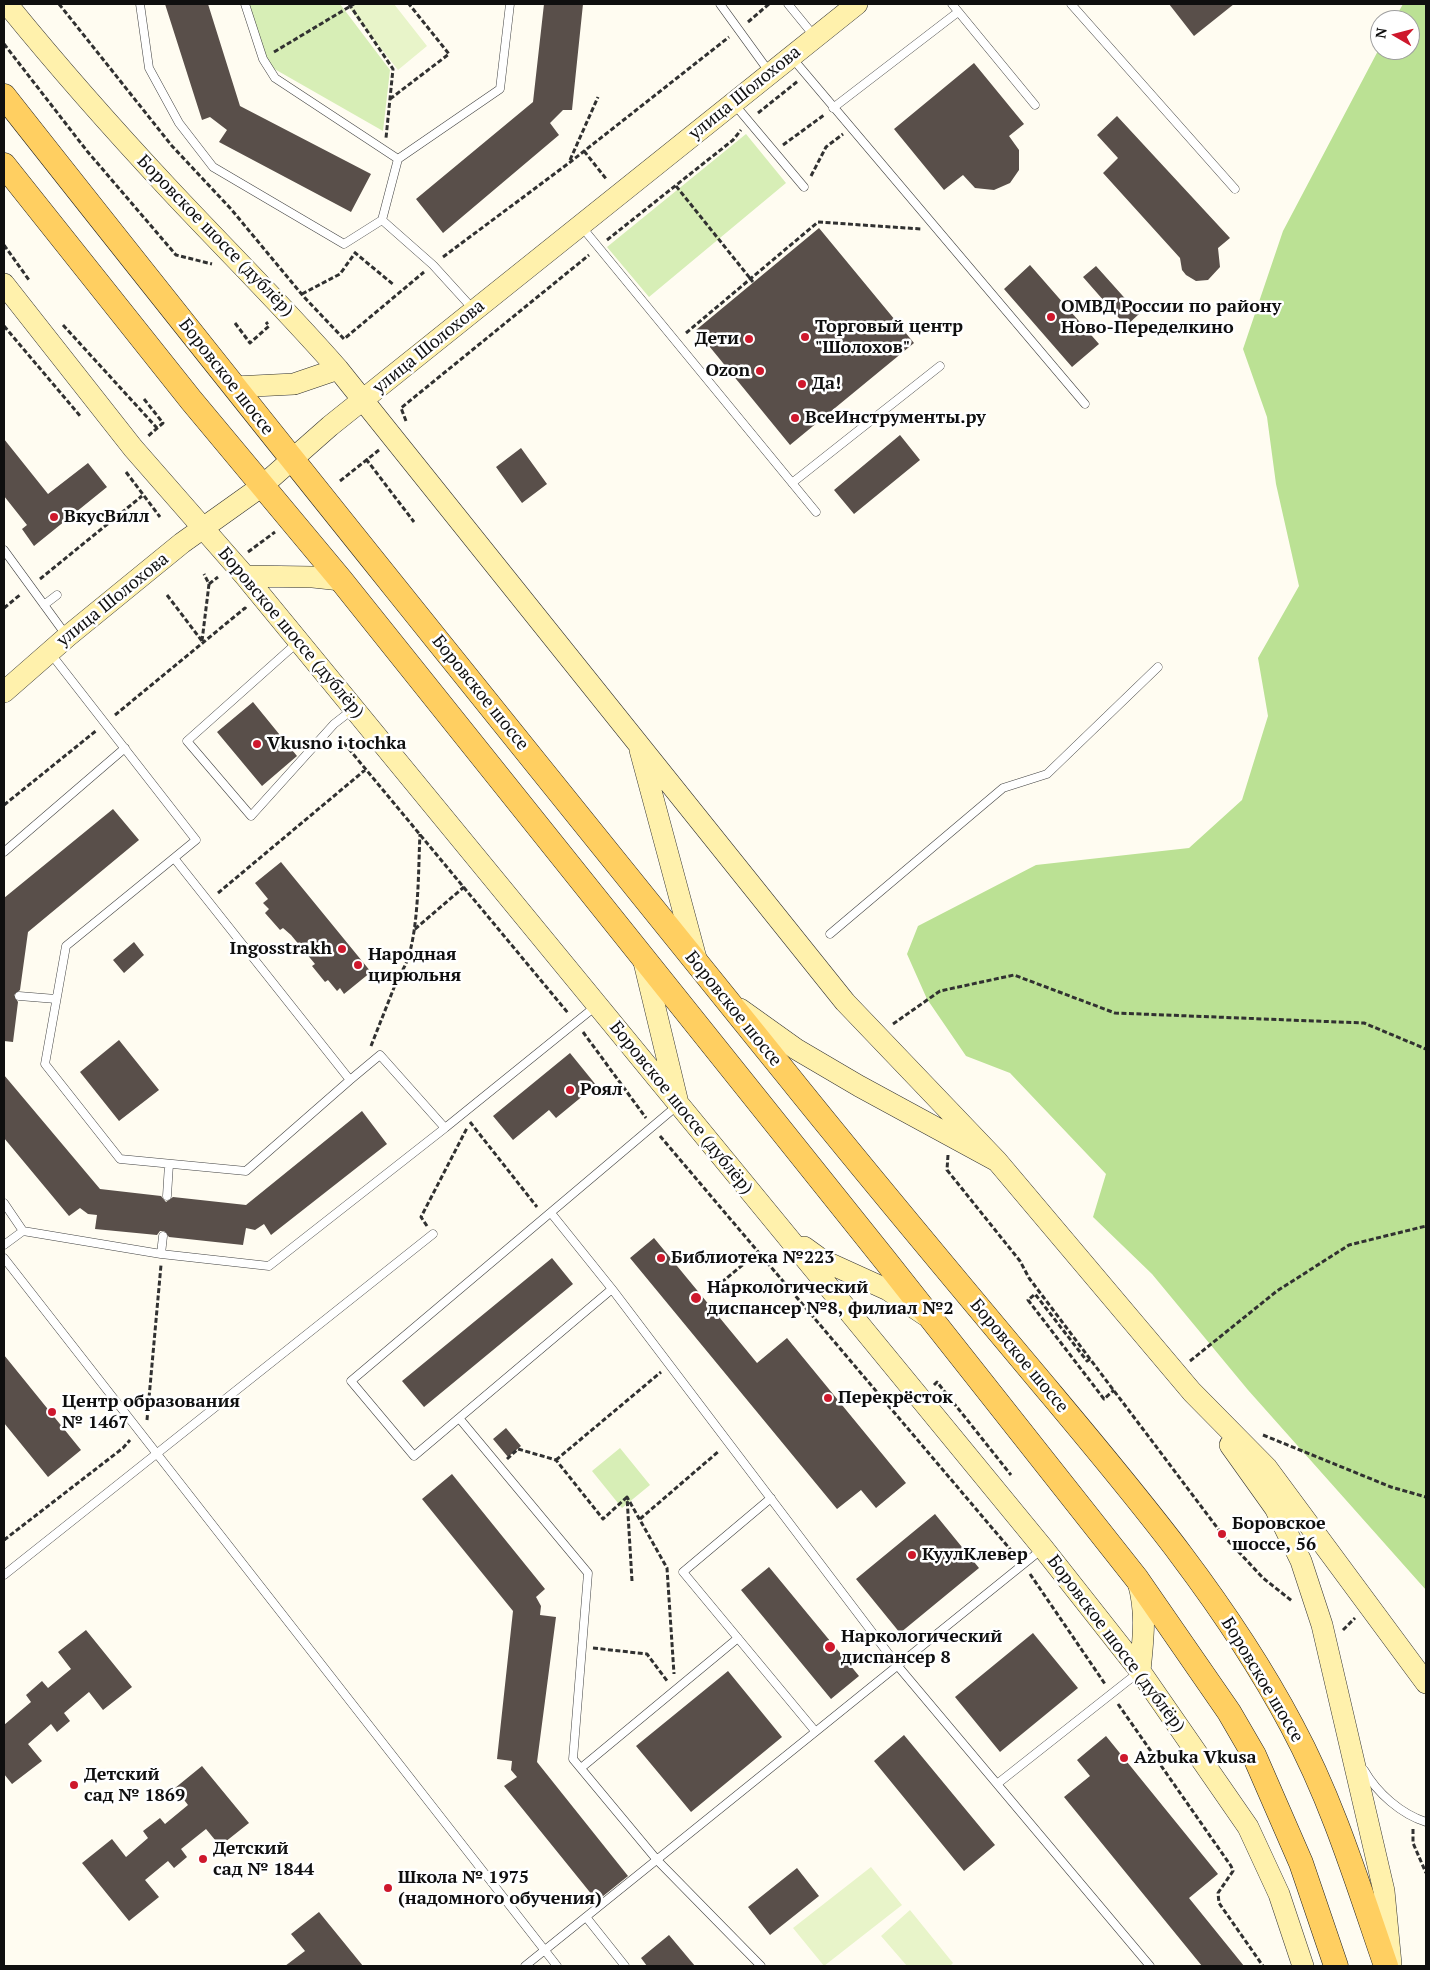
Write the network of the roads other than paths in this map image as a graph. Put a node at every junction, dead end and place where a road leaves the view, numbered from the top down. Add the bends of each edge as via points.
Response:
1 (7, 4) edge
2 (140, 4) edge
3 (244, 4) edge
4 (510, 4) edge
5 (720, 4) edge
6 (788, 4) edge
7 (857, 4) edge
8 (952, 4) edge
9 (1071, 4) edge
10 (958, 12) junction
11 (815, 37) junction
12 (791, 57) junction
13 (771, 74) junction
14 (4, 96) edge
15 (734, 103) junction
16 (1035, 105) dead end
17 (833, 108) junction
18 (398, 159) junction
19 (4, 165) edge
20 (804, 187) road end
21 (1235, 189) dead end
22 (382, 220) junction
23 (580, 225) junction
24 (4, 284) edge
25 (475, 311) junction
26 (940, 366) dead end
27 (338, 369) junction
28 (234, 387) junction
29 (362, 401) junction
30 (1085, 404) dead end
31 (291, 460) junction
32 (792, 484) junction
33 (262, 486) junction
34 (816, 512) dead end
35 (204, 529) junction
36 (4, 550) edge
37 (246, 576) junction
38 (341, 580) junction
39 (57, 595) dead end
40 (44, 605) junction
41 (68, 636) junction
42 (298, 642) junction
43 (49, 652) junction
44 (1158, 667) dead end
45 (4, 692) edge
46 (354, 708) junction
47 (637, 741) junction
48 (125, 748) junction
49 (4, 852) edge
50 (174, 858) junction
51 (830, 934) dead end
52 (643, 958) junction
53 (698, 964) junction
54 (19, 996) dead end
55 (56, 999) junction
56 (727, 1001) junction
57 (596, 1006) junction
58 (350, 1080) junction
59 (678, 1105) junction
60 (445, 1128) junction
61 (997, 1161) junction
62 (169, 1164) junction
63 (167, 1196) dead end
64 (4, 1203) edge
65 (548, 1215) junction
66 (23, 1231) junction
67 (783, 1232) junction
68 (433, 1234) road end
69 (163, 1236) dead end
70 (4, 1244) edge
71 (161, 1254) junction
72 (4, 1258) edge
73 (612, 1289) junction
74 (932, 1319) junction
75 (1192, 1392) junction
76 (459, 1418) junction
77 (156, 1453) junction
78 (771, 1498) junction
79 (1043, 1548) junction
80 (4, 1575) edge
81 (1137, 1580) junction
82 (738, 1638) junction
83 (897, 1665) junction
84 (1140, 1671) junction
85 (1426, 1683) edge
86 (815, 1731) junction
87 (1351, 1745) junction
88 (580, 1768) junction
89 (998, 1784) junction
90 (1426, 1822) edge
91 (657, 1860) junction
92 (586, 1917) junction
93 (545, 1950) junction
94 (526, 1966) edge
95 (557, 1966) edge
96 (625, 1966) edge
97 (760, 1966) edge
98 (1150, 1966) edge
99 (1303, 1966) edge
100 (1336, 1966) edge
101 (1386, 1966) edge
102 (1391, 1966) edge

1 - 27 street, Боровское шоссе (дублёр) via 60,70
2 - 22 lane via 149,68 179,123 213,166 344,244
3 - 18 lane via 263,59 275,78
4 - 18 lane via 500,90
5 - 13 lane
6 - 11 lane
7 - 11 street, улица Шолохова
8 - 10 lane
9 - 21 lane
10 - 16 lane
10 - 17 lane
11 - 12 street, улица Шолохова
12 - 13 street, улица Шолохова
12 - 17 lane
13 - 15 street, улица Шолохова
14 - 28 main road, Боровское шоссе
15 - 20 lane
15 - 23 street, улица Шолохова
17 - 30 lane
18 - 22 lane
19 - 33 main road
22 - 25 lane via 433,265
23 - 25 street, улица Шолохова
23 - 32 lane
24 - 35 street, Боровское шоссе (дублёр) via 133,448
25 - 29 street, улица Шолохова
26 - 32 lane
27 - 28 street via 294,384
27 - 29 street, Боровское шоссе (дублёр)
28 - 31 main road, Боровское шоссе
29 - 31 street, улица Шолохова
29 - 47 street, Боровское шоссе (дублёр)
31 - 33 street, улица Шолохова
31 - 53 main road, Боровское шоссе
32 - 34 lane
33 - 35 street, улица Шолохова
33 - 38 main road
35 - 37 street, Боровское шоссе (дублёр)
35 - 41 street, улица Шолохова
36 - 40 lane
37 - 38 street
37 - 42 street, Боровское шоссе (дублёр)
38 - 52 main road
39 - 40 lane
40 - 41 lane
41 - 43 street, улица Шолохова
42 - 46 street, Боровское шоссе (дублёр)
42 - 46 lane via 186,741 251,816 334,724
43 - 45 street, улица Шолохова
43 - 48 lane
44 - 51 lane via 1047,774 1002,788
46 - 57 street, Боровское шоссе (дублёр)
47 - 53 street
47 - 61 street, Боровское шоссе (дублёр) via 845,1002
48 - 49 lane
48 - 50 lane via 196,840
50 - 55 lane via 66,946
50 - 58 lane
52 - 59 street
52 - 74 main road
53 - 56 main road, Боровское шоссе
54 - 55 lane
55 - 62 lane via 45,1064 120,1159
56 - 61 street via 796,1049
56 - 101 main road, Боровское шоссе via 1183,1556 1296,1733 1336,1824
57 - 59 street, Боровское шоссе (дублёр)
57 - 60 lane
58 - 60 lane via 380,1055
58 - 62 lane via 246,1171
59 - 65 lane
59 - 67 street, Боровское шоссе (дублёр)
60 - 71 lane via 269,1266
61 - 75 street, Боровское шоссе (дублёр)
62 - 63 lane
64 - 66 lane
65 - 73 lane
65 - 76 lane via 351,1381 414,1456
66 - 70 lane
66 - 71 lane
67 - 74 street via 822,1260 888,1290
67 - 79 street, Боровское шоссе (дублёр)
68 - 77 lane
69 - 71 lane
72 - 77 lane
73 - 76 lane
73 - 78 lane
74 - 81 main road
75 - 85 street via 1266,1468
75 - 87 street via 1275,1508 1301,1561 1322,1625
76 - 88 lane via 588,1573 572,1759
77 - 80 lane
77 - 93 lane
78 - 82 lane via 683,1572
78 - 83 lane
79 - 83 lane
79 - 84 street, Боровское шоссе (дублёр)
81 - 84 street via 1144,1603 1145,1624
81 - 100 main road via 1229,1712 1254,1755 1301,1863
82 - 86 lane
82 - 88 lane
83 - 86 lane
83 - 89 lane
84 - 89 lane
84 - 99 street, Боровское шоссе (дублёр) via 1248,1827 1279,1894
86 - 91 lane
87 - 90 lane via 1369,1780 1392,1803
87 - 102 street via 1384,1890
88 - 91 lane
89 - 98 lane
91 - 92 lane
91 - 97 lane
92 - 93 lane
92 - 96 lane
93 - 94 lane
93 - 95 lane

